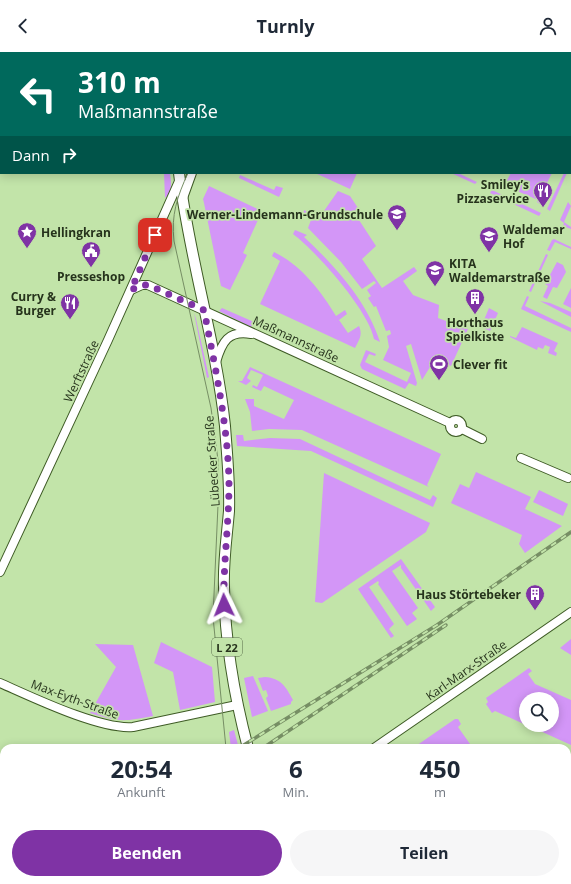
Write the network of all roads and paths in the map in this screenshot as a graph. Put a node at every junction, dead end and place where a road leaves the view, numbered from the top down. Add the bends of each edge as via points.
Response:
1 (192, 174) edge
2 (180, 176) edge
3 (182, 201) junction
4 (131, 290) junction
5 (204, 310) junction
6 (258, 335) junction
7 (215, 365) junction
8 (482, 439) dead end
9 (521, 458) dead end
10 (568, 478) dead end
11 (0, 572) edge
12 (571, 612) edge
13 (0, 683) edge
14 (237, 705) junction
15 (247, 744) edge
16 (380, 744) edge

1 - 3 street
2 - 3 main road, Lübecker Straße / L 22
2 - 4 street, Werftstraße
3 - 5 main road, Lübecker Straße / L 22
4 - 5 street, Maßmannstraße via 148,286
4 - 11 street, Werftstraße
5 - 6 street, Maßmannstraße
5 - 7 main road, Lübecker Straße / L 22
6 - 7 street via 239,333 227,338 220,348
6 - 8 street, Maßmannstraße via 450,423 460,421 462,429
7 - 14 main road, Lübecker Straße / L 22 via 228,464 229,511 224,605
9 - 10 street
12 - 16 street, Karl-Marx-Straße
13 - 14 street, Max-Eyth-Straße via 41,701 119,728
14 - 15 main road, Lübecker Straße / L 22

